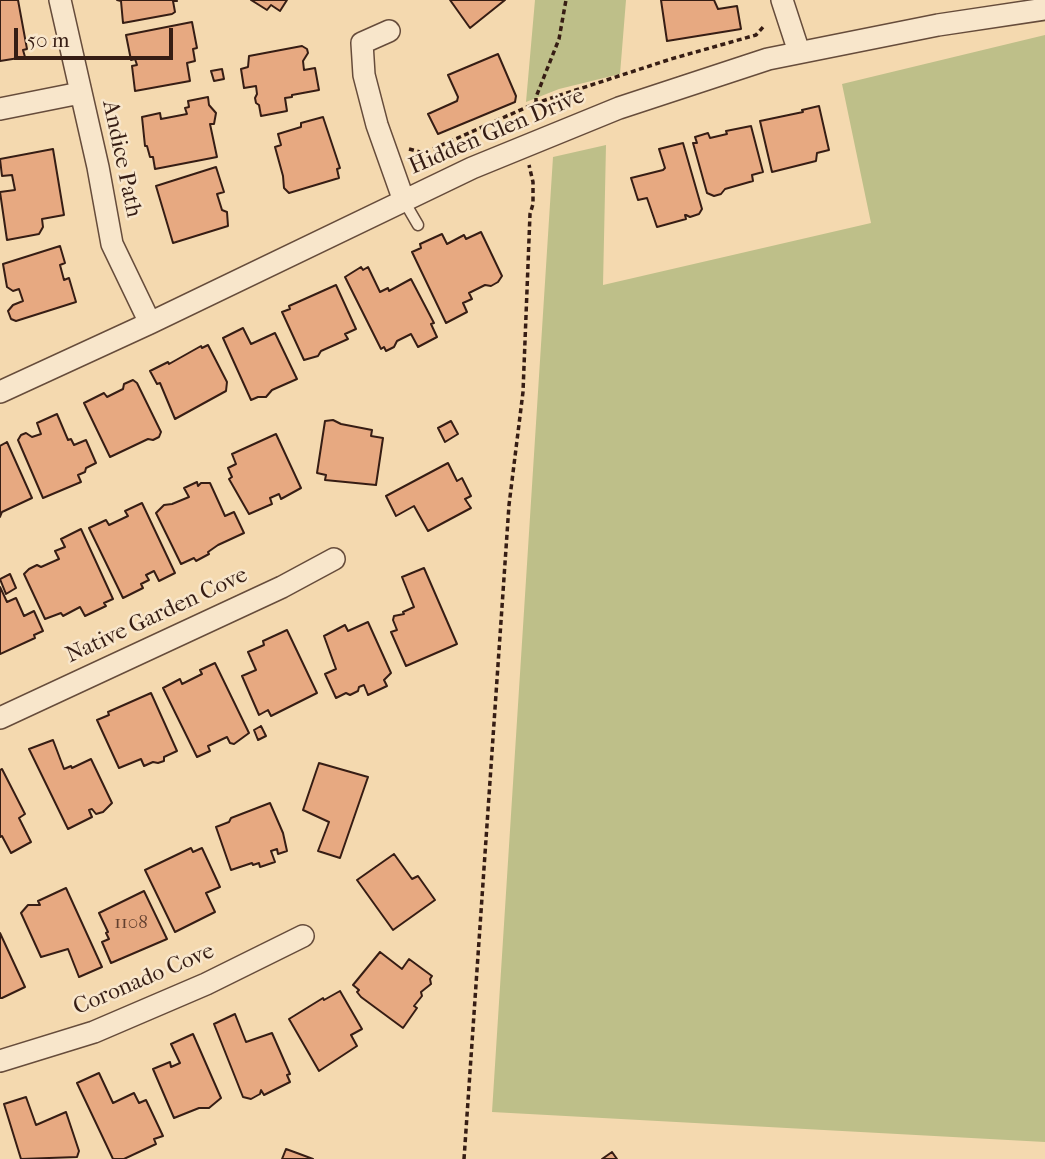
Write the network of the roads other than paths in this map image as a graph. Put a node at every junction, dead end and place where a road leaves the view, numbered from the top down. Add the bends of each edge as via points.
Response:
1 (60, 0) edge
2 (782, 0) edge
3 (1045, 9) edge
4 (388, 32) dead end
5 (799, 52) junction
6 (80, 93) junction
7 (0, 109) edge
8 (404, 201) junction
9 (418, 225) dead end
10 (150, 323) junction
11 (0, 392) edge
12 (334, 559) dead end
13 (0, 718) edge
14 (303, 936) dead end
15 (0, 1061) edge

1 - 6 street, Andice Path
2 - 5 street
3 - 5 street, Hidden Glen Drive
4 - 8 street via 362,43 364,75
5 - 8 street, Hidden Glen Drive via 619,108
6 - 7 street
6 - 10 street, Andice Path via 112,244
8 - 9 lane
8 - 10 street, Hidden Glen Drive
10 - 11 street, Hidden Glen Drive
12 - 13 street, Native Garden Cove
14 - 15 street, Coronado Cove via 94,1032

